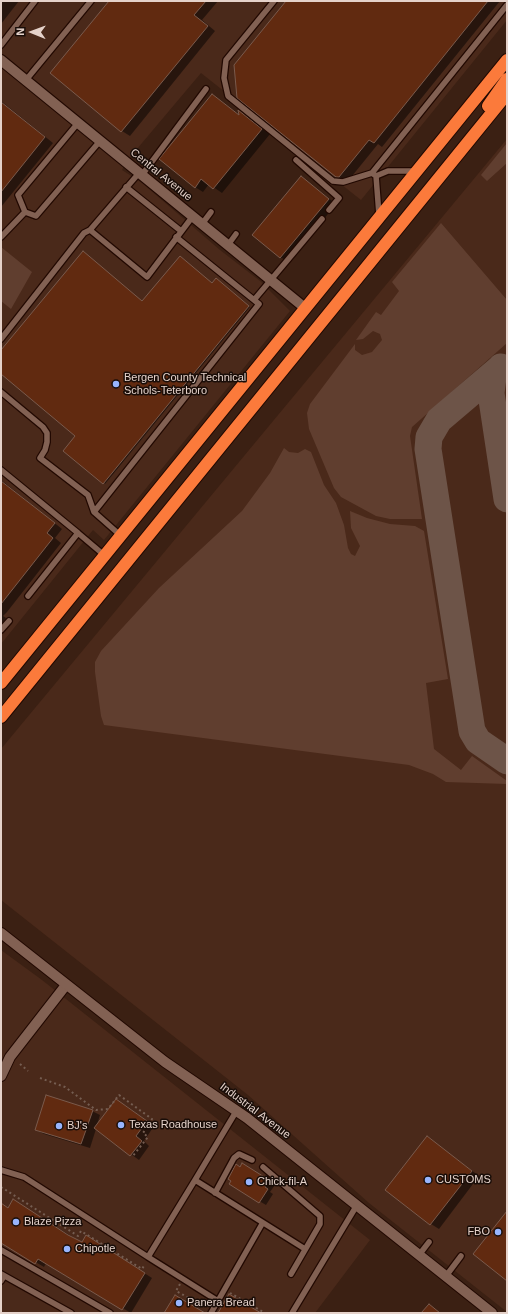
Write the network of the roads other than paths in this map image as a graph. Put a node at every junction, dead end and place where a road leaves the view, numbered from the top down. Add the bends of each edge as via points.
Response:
1 (35, 1) edge
2 (91, 1) edge
3 (274, 1) edge
4 (507, 5) edge
5 (1, 45) edge
6 (1, 60) edge
7 (507, 60) edge
8 (507, 79) edge
9 (26, 80) junction
10 (206, 89) dead end
11 (507, 94) edge
12 (78, 123) junction
13 (100, 141) junction
14 (466, 145) junction
15 (296, 160) dead end
16 (416, 171) junction
17 (141, 174) junction
18 (374, 174) junction
19 (126, 187) junction
20 (329, 210) dead end
21 (25, 212) junction
22 (211, 212) dead end
23 (193, 216) junction
24 (379, 217) junction
25 (322, 219) dead end
26 (202, 224) junction
27 (90, 230) junction
28 (182, 231) junction
29 (236, 234) dead end
30 (1, 237) edge
31 (176, 238) junction
32 (228, 245) junction
33 (271, 280) junction
34 (254, 300) junction
35 (305, 308) junction
36 (1, 339) edge
37 (1, 392) edge
38 (1, 470) edge
39 (94, 512) junction
40 (78, 533) junction
41 (120, 535) junction
42 (104, 555) junction
43 (28, 596) dead end
44 (9, 621) dead end
45 (1, 630) edge
46 (3, 678) edge
47 (1, 717) edge
48 (1, 933) edge
49 (66, 985) junction
50 (1, 1076) edge
51 (237, 1110) junction
52 (252, 1160) dead end
53 (263, 1167) dead end
54 (1, 1170) edge
55 (195, 1180) junction
56 (215, 1193) junction
57 (357, 1205) junction
58 (262, 1224) junction
59 (429, 1242) dead end
60 (1, 1250) edge
61 (305, 1250) junction
62 (419, 1255) junction
63 (461, 1256) dead end
64 (147, 1260) junction
65 (291, 1274) dead end
66 (3, 1275) edge
67 (446, 1276) junction
68 (1, 1282) edge
69 (218, 1301) junction
70 (71, 1313) edge
71 (110, 1313) edge
72 (211, 1313) edge
73 (292, 1313) edge
74 (492, 1313) edge

1 - 5 lane
2 - 9 lane
3 - 18 lane via 226,60 224,78 228,96 333,181 343,182
4 - 18 lane
6 - 9 street, Central Avenue
7 - 16 highway
8 - 14 highway
9 - 12 street, Central Avenue
10 - 17 lane
11 - 14 highway
12 - 13 street, Central Avenue
12 - 21 lane via 18,195
13 - 17 street, Central Avenue
13 - 21 lane via 36,216
14 - 47 highway
15 - 20 lane via 339,198
16 - 18 lane
16 - 24 highway
17 - 19 lane
17 - 23 street, Central Avenue
18 - 24 lane
19 - 27 lane
19 - 28 lane
21 - 30 lane
22 - 26 lane
23 - 26 street, Central Avenue
23 - 28 lane
24 - 35 highway
25 - 33 lane
26 - 32 street, Central Avenue
27 - 31 lane via 147,277
27 - 36 lane via 84,233
28 - 31 lane
29 - 32 lane
31 - 34 lane
32 - 33 street, Central Avenue
33 - 34 lane
33 - 35 street, Central Avenue
34 - 39 lane via 259,304
35 - 41 highway
37 - 39 lane via 43,426 47,433 47,442 40,458 88,495
38 - 40 lane
39 - 41 lane
40 - 42 lane
40 - 43 lane
41 - 42 highway
42 - 46 highway
44 - 45 lane
48 - 49 street, Industrial Avenue
49 - 50 street via 10,1056
49 - 51 street, Industrial Avenue via 164,1062
51 - 55 lane
51 - 57 street, Industrial Avenue
52 - 56 lane via 239,1154 234,1158
53 - 61 lane via 320,1216 320,1224
54 - 64 lane via 24,1177
55 - 56 lane
55 - 64 lane
56 - 58 lane
57 - 62 street, Industrial Avenue
57 - 73 lane
58 - 61 lane
58 - 69 lane
59 - 62 lane
60 - 71 lane
61 - 65 lane
62 - 67 street, Industrial Avenue
63 - 67 lane
64 - 69 lane
66 - 68 lane
66 - 70 lane
67 - 74 street, Industrial Avenue
69 - 72 lane

